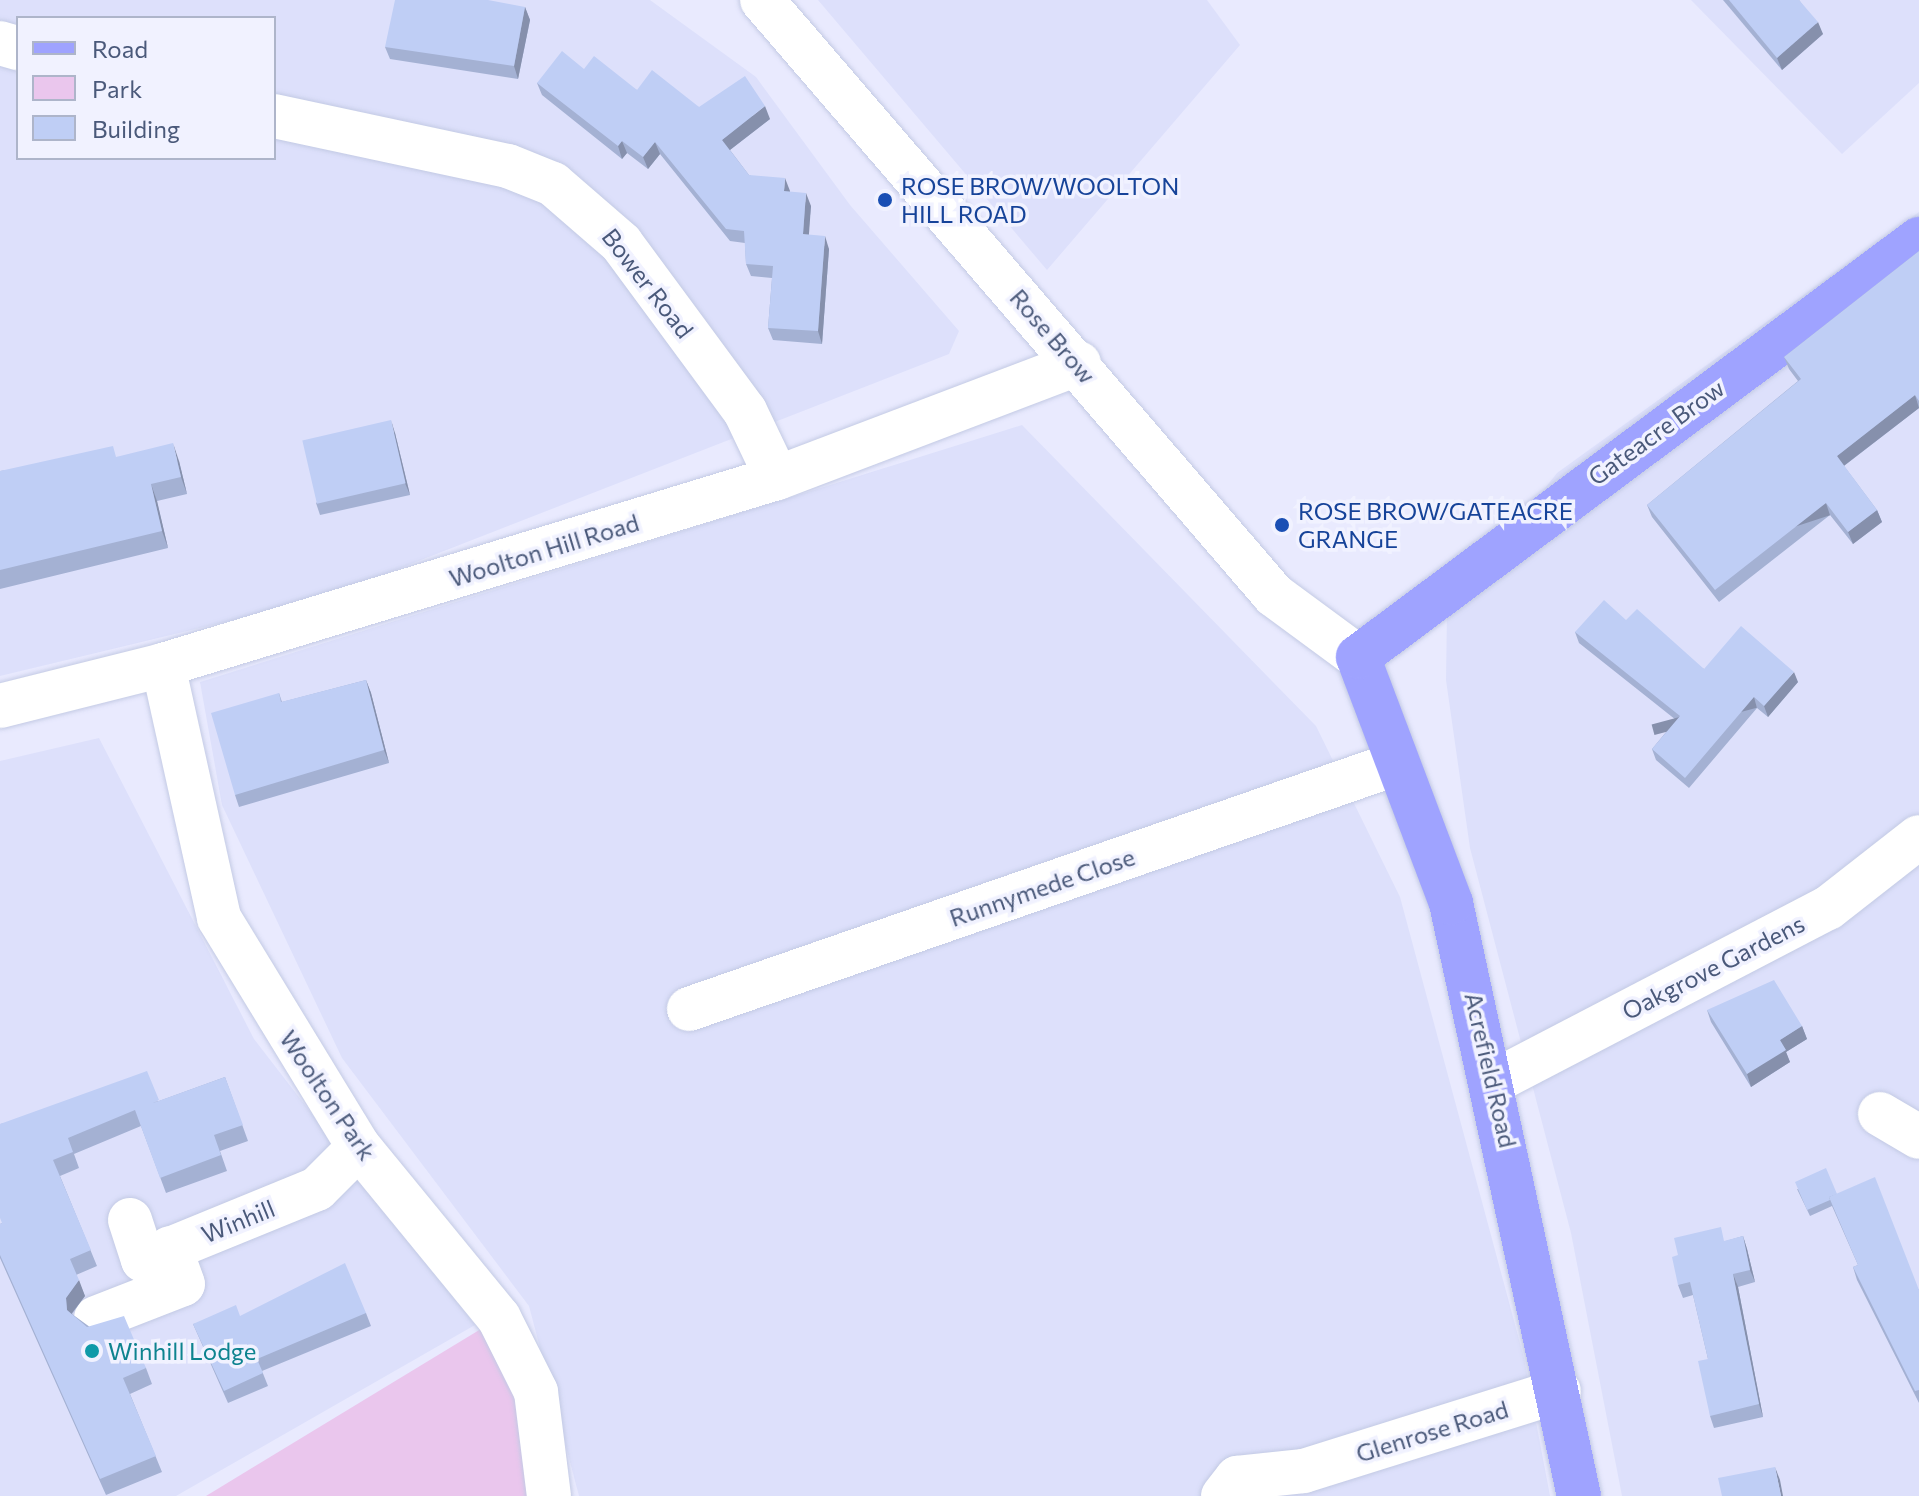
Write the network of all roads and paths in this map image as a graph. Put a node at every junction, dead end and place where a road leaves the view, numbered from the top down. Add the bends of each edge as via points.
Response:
1 (762, 0) edge
2 (276, 116) edge
3 (1919, 239) edge
4 (1079, 363) junction
5 (777, 478) junction
6 (1358, 657) junction
7 (163, 665) junction
8 (0, 706) edge
9 (1395, 764) junction
10 (1919, 837) edge
11 (689, 1009) dead end
12 (1495, 1081) junction
13 (1880, 1114) dead end
14 (1919, 1137) edge
15 (359, 1147) junction
16 (130, 1220) dead end
17 (170, 1248) junction
18 (96, 1318) dead end
19 (1559, 1391) junction
20 (1302, 1483) edge
21 (549, 1496) edge
22 (1223, 1496) edge
23 (1579, 1496) edge

1 - 4 street, Rose Brow
2 - 5 street, Bower Road via 508,166 553,184 621,243 745,411
3 - 6 main road, Gateacre Brow
4 - 5 street, Woolton Hill Road
4 - 6 street, Rose Brow via 1274,595
5 - 7 street, Woolton Hill Road
6 - 9 main road, Acrefield Road
7 - 8 street, Woolton Hill Road
7 - 15 street, Woolton Park via 219,918
9 - 11 street, Runnymede Close
9 - 12 main road, Acrefield Road via 1451,903
10 - 12 street, Oakgrove Gardens via 1828,908
12 - 19 main road, Acrefield Road
13 - 14 street
15 - 17 street, Winhill via 317,1189
15 - 21 street, Woolton Park via 499,1318 536,1392
16 - 17 street, Winhill via 143,1260
17 - 18 street via 183,1284
19 - 20 street, Glenrose Road
19 - 23 main road, Acrefield Road
20 - 22 street, Glenrose Road via 1237,1478

